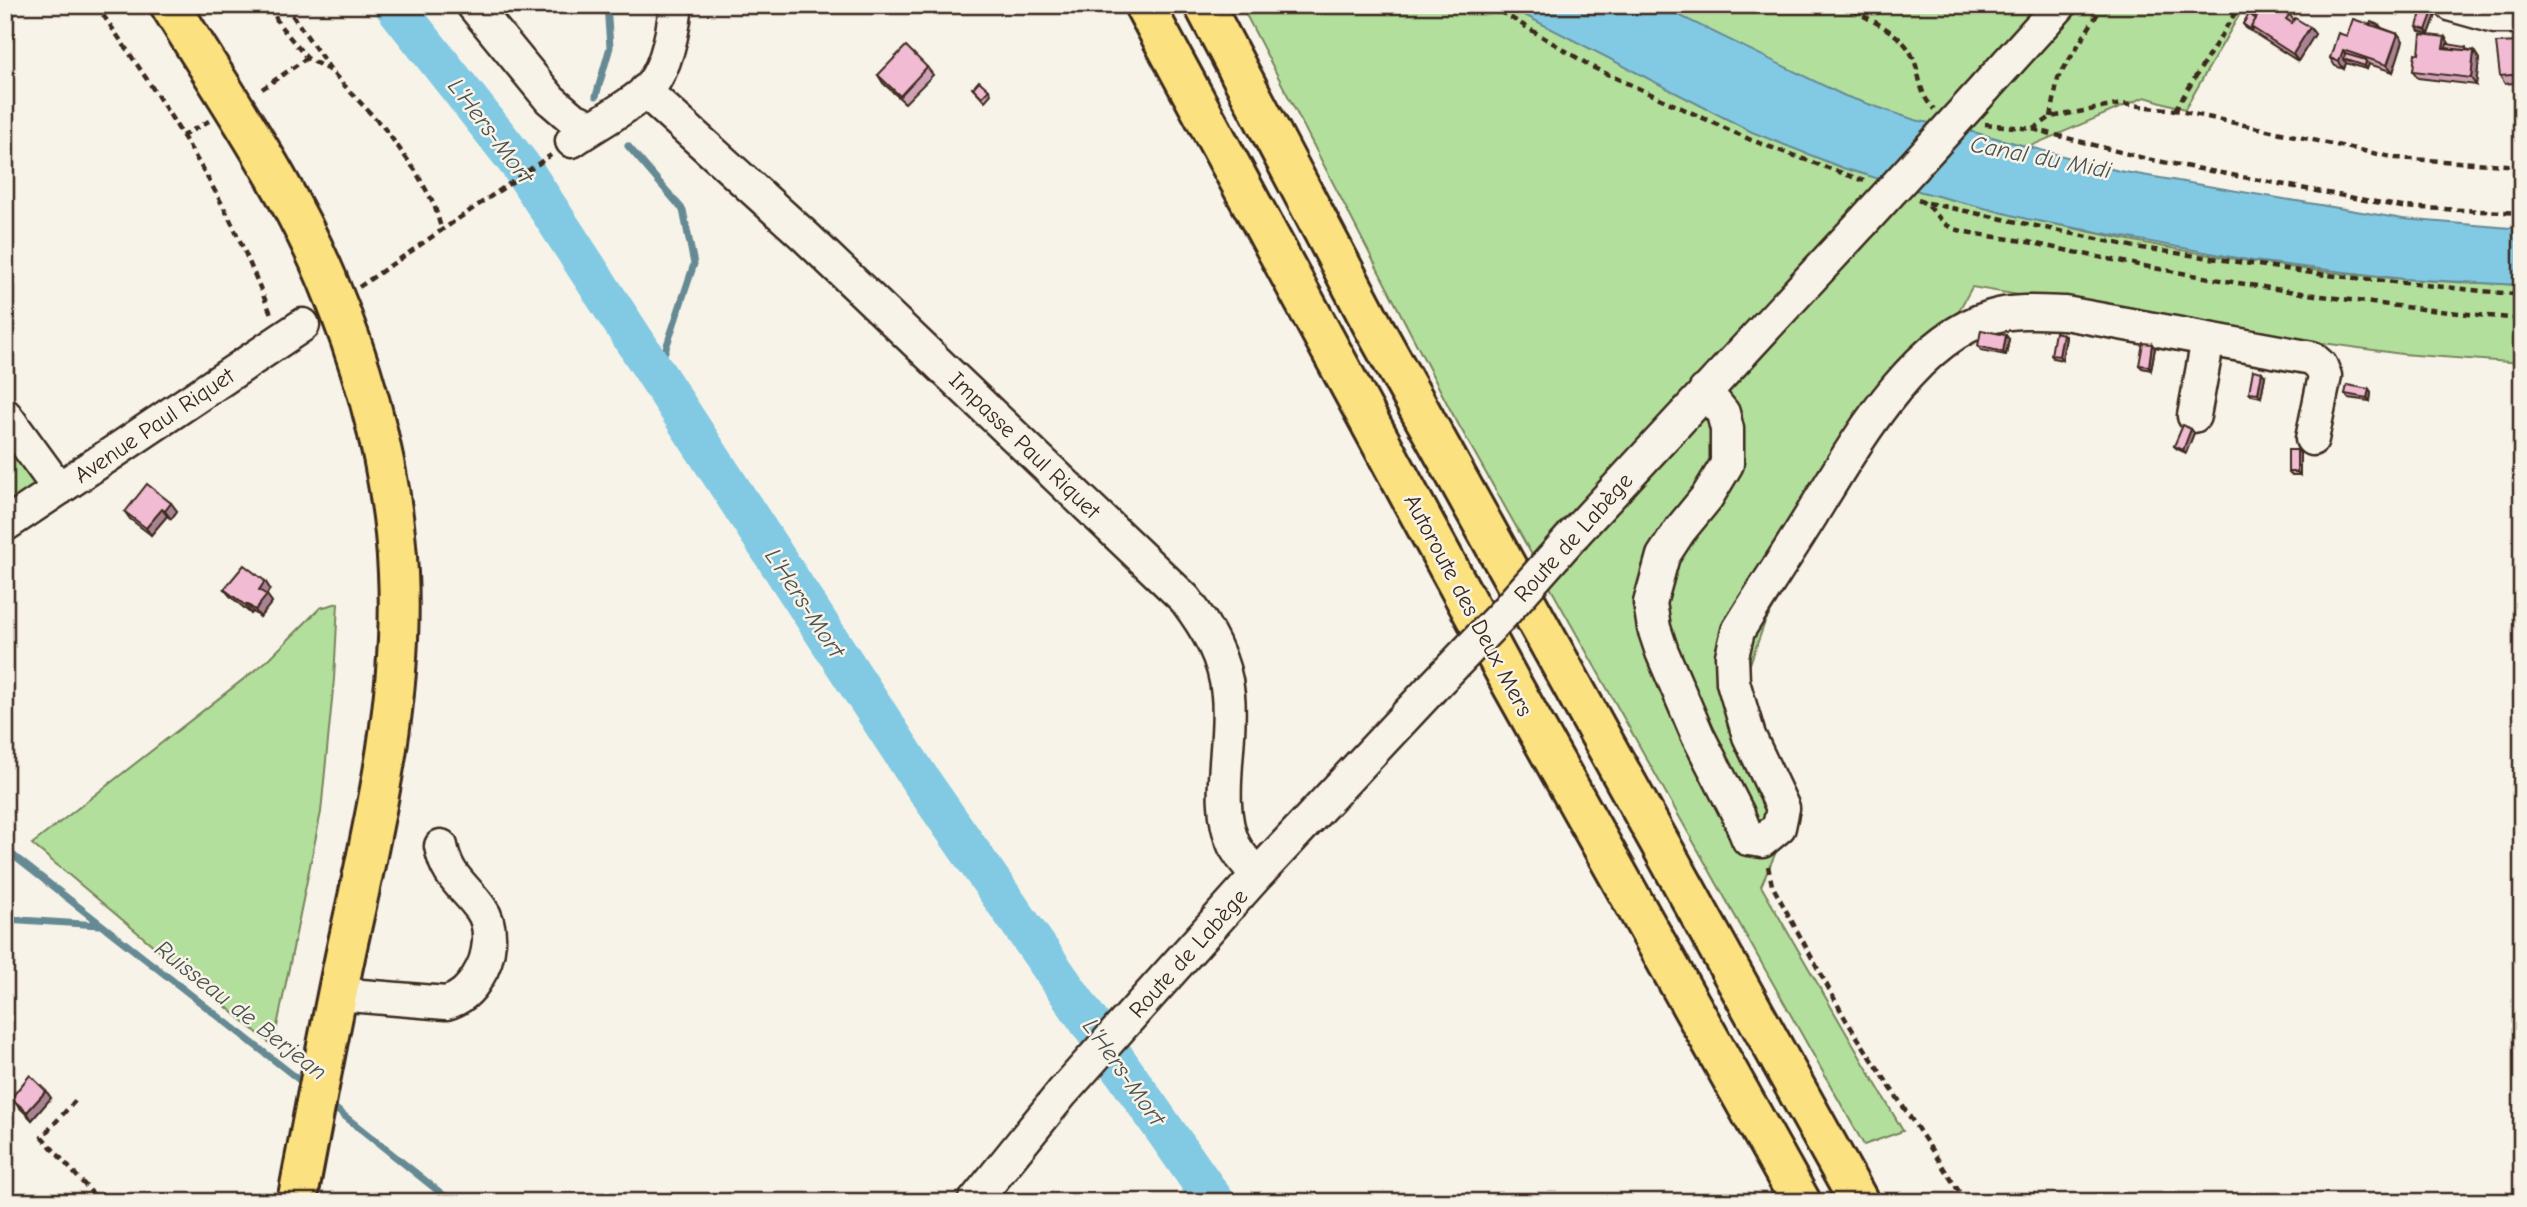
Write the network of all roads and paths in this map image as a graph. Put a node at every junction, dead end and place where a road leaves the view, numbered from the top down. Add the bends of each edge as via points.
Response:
1 (96, 5) edge
2 (170, 5) edge
3 (271, 5) edge
4 (285, 5) edge
5 (472, 5) edge
6 (676, 5) edge
7 (1144, 5) edge
8 (1204, 5) edge
9 (1490, 5) edge
10 (1842, 5) edge
11 (2060, 5) edge
12 (2103, 5) edge
13 (2240, 5) edge
14 (2452, 5) edge
15 (2522, 17) edge
16 (307, 58) junction
17 (331, 71) junction
18 (262, 89) dead end
19 (645, 92) junction
20 (1924, 100) dead end
21 (2175, 110) junction
22 (2052, 117) junction
23 (209, 121) dead end
24 (582, 134) junction
25 (182, 136) junction
26 (2522, 166) edge
27 (1866, 182) dead end
28 (1915, 199) dead end
29 (1927, 203) junction
30 (2522, 213) edge
31 (442, 231) junction
32 (359, 288) dead end
33 (2522, 295) edge
34 (2522, 319) edge
35 (303, 325) dead end
36 (2208, 339) junction
37 (274, 345) junction
38 (1705, 391) junction
39 (5, 415) edge
40 (2194, 416) dead end
41 (2312, 439) dead end
42 (60, 489) junction
43 (5, 525) edge
44 (1762, 841) junction
45 (441, 846) dead end
46 (1257, 875) junction
47 (337, 993) junction
48 (1060, 1096) junction
49 (75, 1101) dead end
50 (309, 1136) junction
51 (100, 1202) edge
52 (297, 1202) edge
53 (308, 1202) edge
54 (961, 1202) edge
55 (974, 1202) edge
56 (1801, 1202) edge
57 (1859, 1202) edge
58 (1966, 1202) edge

1 - 25 path
2 - 47 main road via 296,212 361,370 383,449 398,573 394,689 370,840
3 - 16 path via 278,23
4 - 17 path
5 - 24 street
6 - 19 street via 667,50
7 - 56 main road, Autoroute des Deux Mers via 1512,685
8 - 57 main road via 1372,324
9 - 27 path via 1594,68 1751,140
10 - 20 path via 1877,22 1909,48
11 - 38 street, Route de Labège, bridge
12 - 22 path via 2058,79
13 - 21 path
14 - 15 street via 2495,17
16 - 17 path
16 - 18 path
17 - 31 path via 415,170 434,204
19 - 24 street
19 - 46 street, Impasse Paul Riquet via 806,237 1191,607 1208,631 1225,673 1229,709 1226,816 1234,845
21 - 22 path via 2122,104
21 - 26 path via 2396,159
22 - 30 path via 2033,129 2147,159 2402,207
23 - 25 path
24 - 31 path
25 - 37 path via 223,206 273,318
28 - 29 path
29 - 33 path via 2135,247 2326,275
29 - 34 path via 1950,228 2084,255 2412,310
31 - 32 path
35 - 37 street, Avenue Paul Riquet
36 - 40 street
36 - 41 street via 2312,358 2322,366 2325,376
36 - 44 street via 2065,313 2027,311 1991,317 1956,332 1920,362 1886,400 1738,631 1732,656 1733,682 1749,736 1783,808 1779,827
37 - 42 street, Avenue Paul Riquet
38 - 44 street via 1723,413 1727,464 1663,556 1650,603 1662,652 1698,736 1748,839
38 - 46 street, Route de Labège, bridge
39 - 42 street
42 - 43 street, Avenue Paul Riquet
44 - 58 path via 1772,885 1846,1020
45 - 47 street via 449,869 488,925 486,958 474,984 457,1000 446,1003
46 - 48 street, Route de Labège
47 - 50 main road
48 - 54 street, Route de Labège
48 - 55 street, Route de Labège
49 - 51 path via 43,1137
50 - 52 main road
50 - 53 main road

